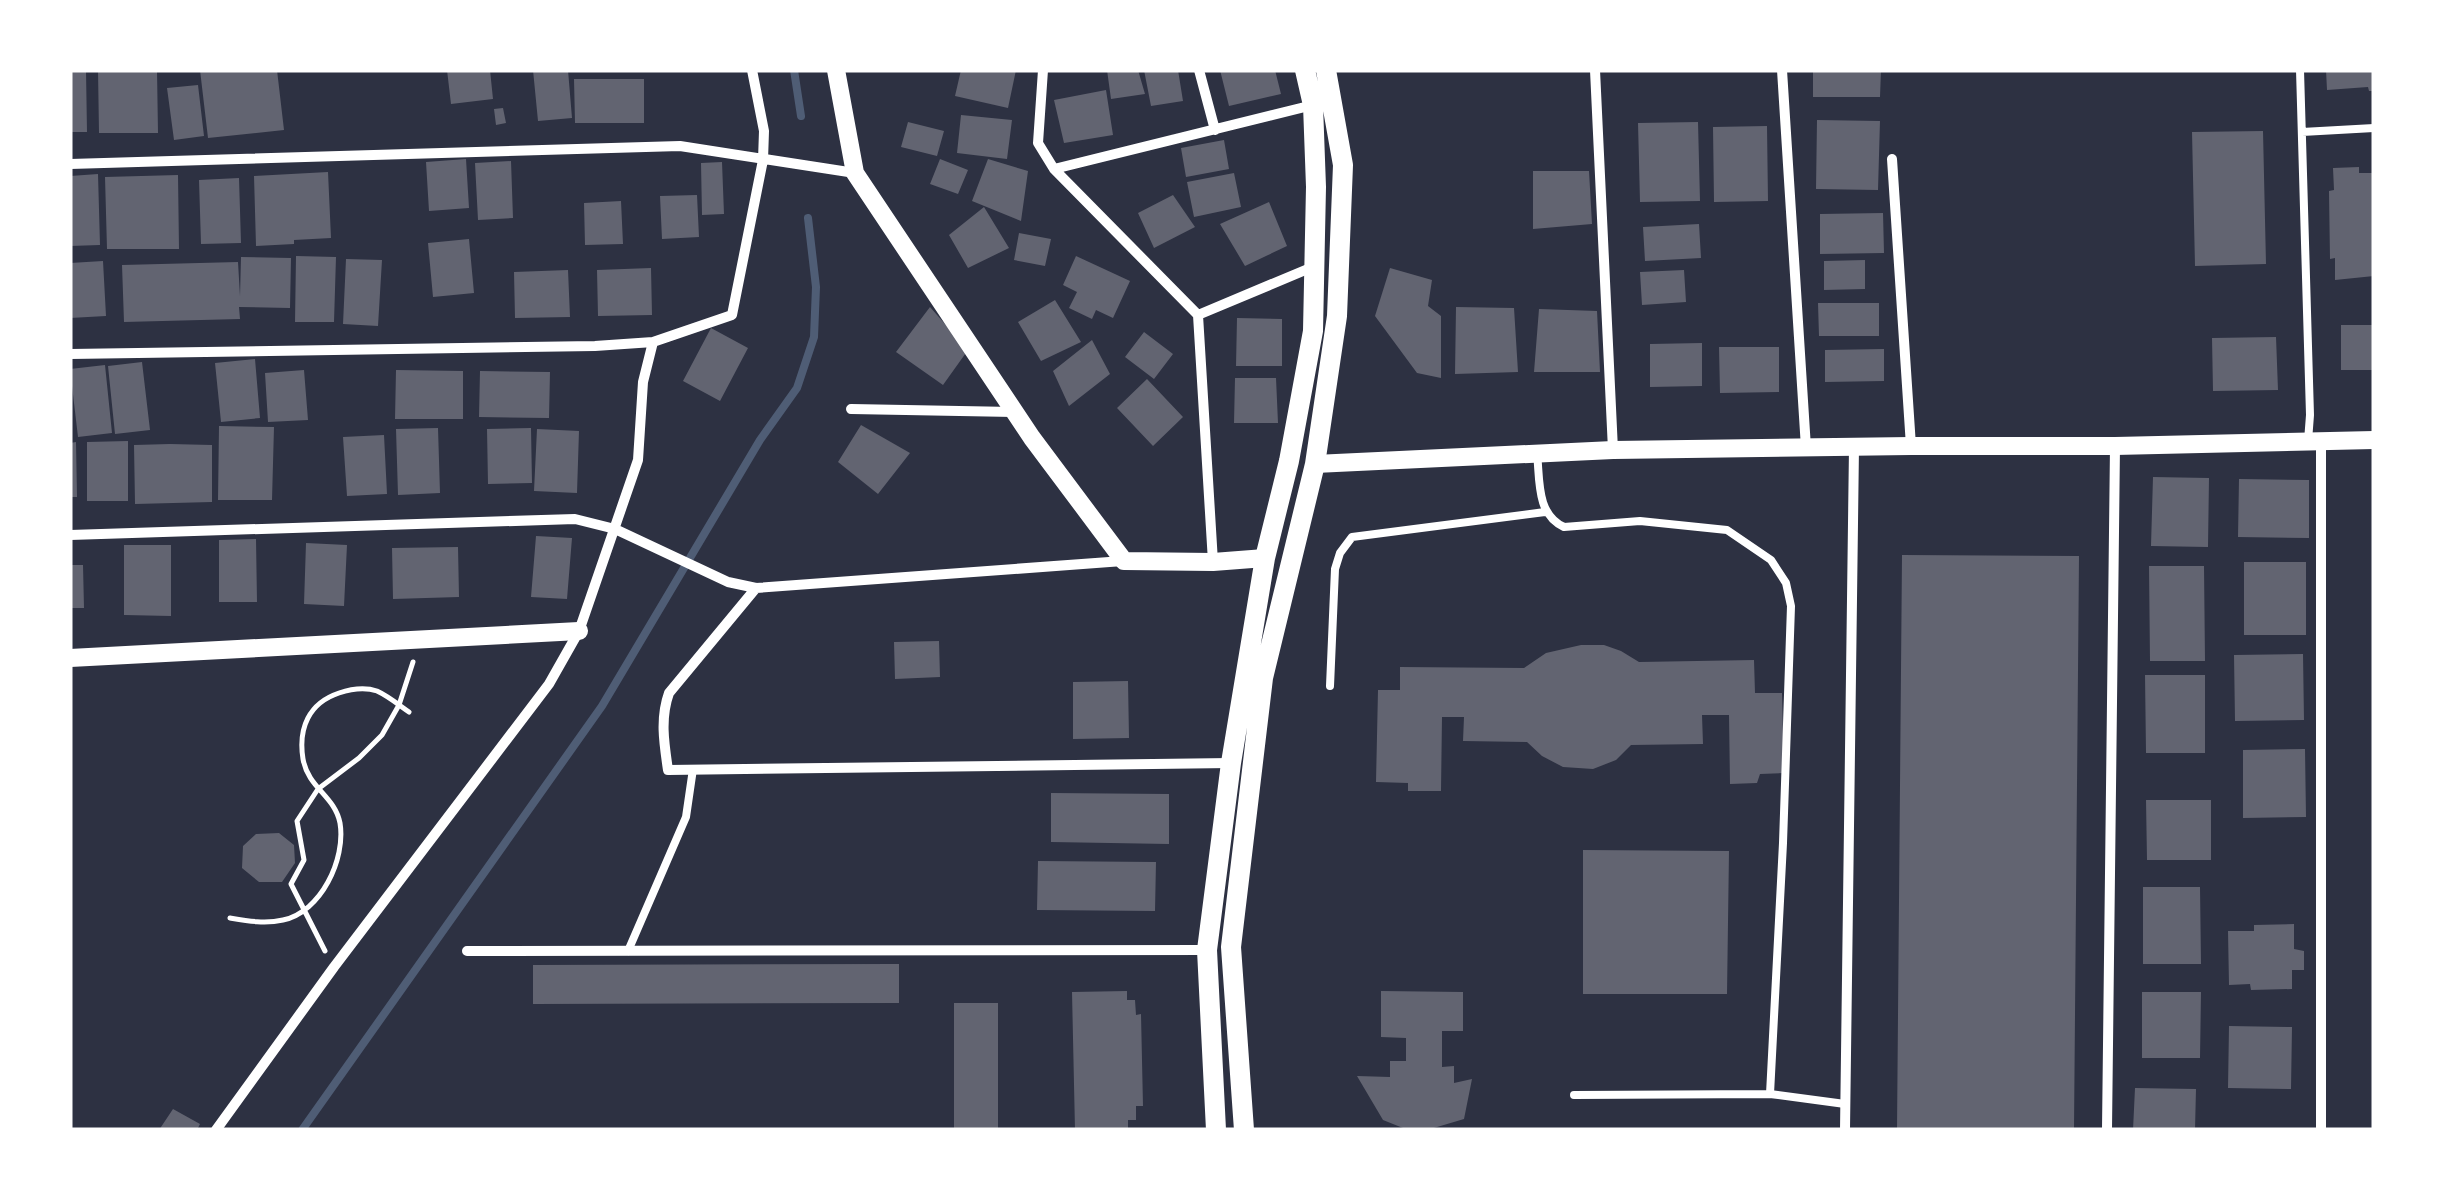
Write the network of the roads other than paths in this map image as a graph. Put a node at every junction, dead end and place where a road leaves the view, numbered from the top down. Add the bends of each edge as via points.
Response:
1 (752, 70) edge
2 (836, 70) edge
3 (1043, 70) edge
4 (1199, 70) edge
5 (1304, 70) edge
6 (1326, 70) edge
7 (1596, 70) edge
8 (1782, 70) edge
9 (2300, 70) edge
10 (1313, 105) junction
11 (2374, 128) edge
12 (1214, 130) junction
13 (2302, 132) junction
14 (1892, 158) dead end
15 (763, 160) junction
16 (70, 164) edge
17 (1054, 168) junction
18 (855, 173) junction
19 (1315, 266) junction
20 (1198, 315) junction
21 (653, 342) junction
22 (70, 354) edge
23 (851, 409) dead end
24 (1014, 412) junction
25 (2374, 440) edge
26 (2314, 441) junction
27 (1910, 446) junction
28 (2115, 446) junction
29 (1854, 447) junction
30 (1806, 448) junction
31 (1613, 450) junction
32 (1537, 453) junction
33 (1289, 461) junction
34 (1315, 464) junction
35 (1545, 512) junction
36 (614, 529) junction
37 (70, 536) edge
38 (1265, 558) junction
39 (1124, 560) junction
40 (1213, 562) junction
41 (756, 588) junction
42 (579, 632) junction
43 (70, 658) edge
44 (1330, 686) dead end
45 (1231, 763) junction
46 (693, 769) junction
47 (1207, 950) junction
48 (466, 951) dead end
49 (628, 951) junction
50 (1770, 1094) junction
51 (1574, 1095) dead end
52 (1846, 1104) junction
53 (216, 1130) edge
54 (1216, 1130) edge
55 (1244, 1130) edge
56 (1845, 1130) edge
57 (2107, 1130) edge
58 (2321, 1130) edge

1 - 15 street
2 - 18 street
3 - 17 street via 1038,143
4 - 12 street
5 - 10 main road
6 - 34 main road via 1343,166 1337,316
7 - 31 street
8 - 30 street
9 - 13 lane
10 - 12 street
10 - 19 main road
11 - 13 lane
12 - 17 street
13 - 26 lane
14 - 27 street
15 - 16 street via 680,146
15 - 18 street
15 - 21 street via 732,315
17 - 20 street
18 - 24 street
19 - 20 street
19 - 33 main road via 1313,331
20 - 40 street
21 - 22 street
21 - 36 street via 638,460
23 - 24 street
24 - 39 street
25 - 26 street
26 - 28 street
26 - 58 street
27 - 28 street
27 - 29 street
28 - 57 street
29 - 30 street
29 - 52 street
30 - 31 street
31 - 32 street
32 - 34 street
32 - 35 lane
33 - 34 main road
33 - 38 main road
34 - 55 main road via 1263,678 1232,947
35 - 44 lane via 1352,537 1336,569
35 - 50 lane via 1564,527 1640,520 1727,530 1770,560 1786,583 1790,666
36 - 37 street via 575,519
36 - 41 street via 728,582
36 - 42 street
38 - 40 street
38 - 45 main road
39 - 40 street
39 - 41 street
41 - 46 street via 665,704 668,770
42 - 43 street
42 - 53 street via 549,684
45 - 46 street
45 - 47 main road
46 - 49 lane via 686,817
47 - 49 street
47 - 54 main road
48 - 49 street
50 - 51 lane
50 - 52 lane
52 - 56 street

